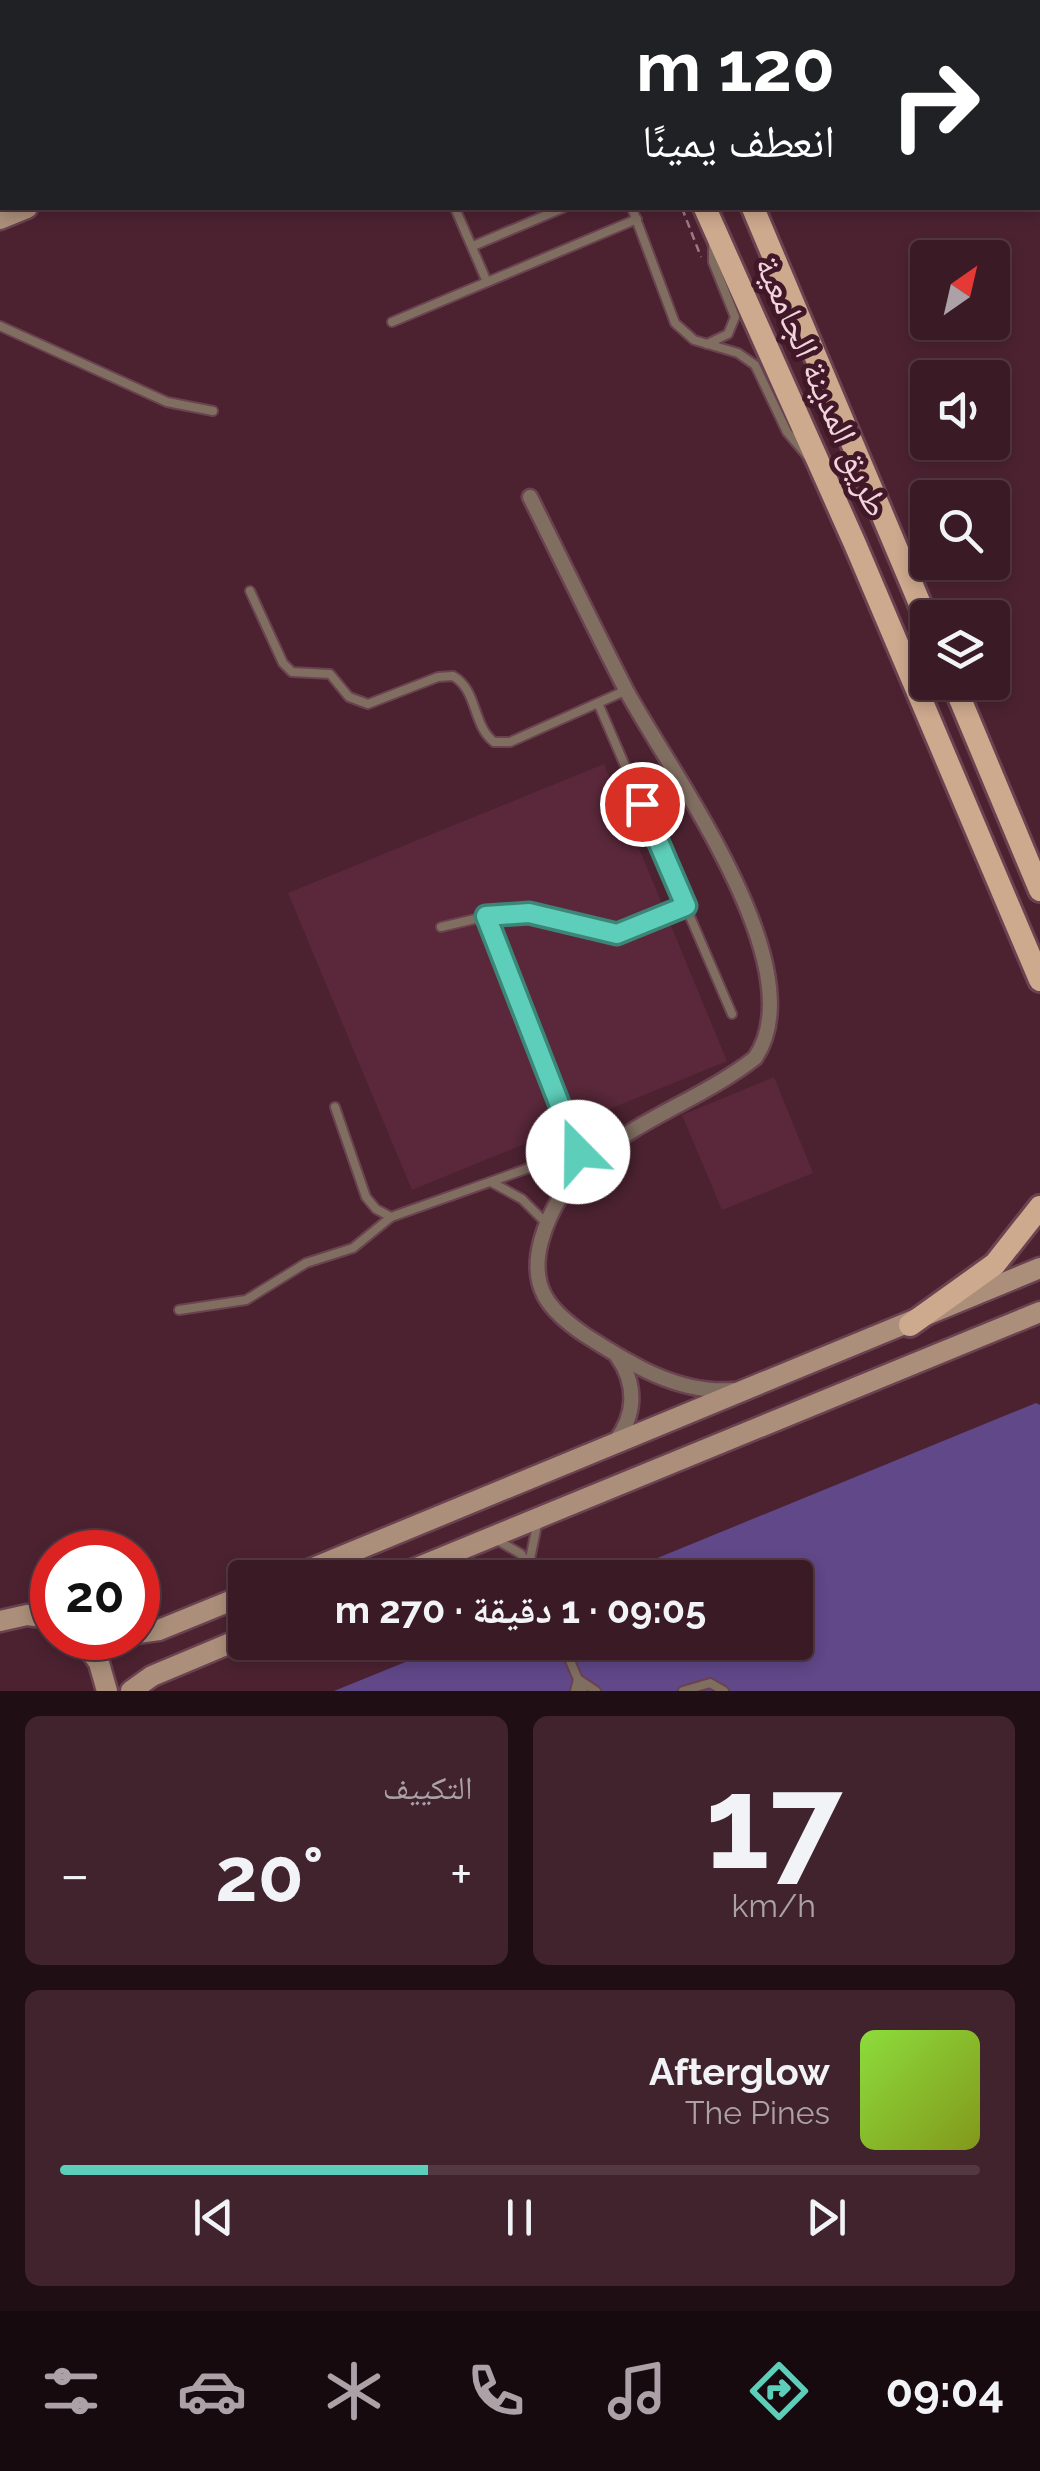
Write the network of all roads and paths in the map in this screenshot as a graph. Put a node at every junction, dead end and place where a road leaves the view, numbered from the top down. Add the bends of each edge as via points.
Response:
1 (456, 210) edge
2 (558, 210) edge
3 (633, 210) edge
4 (706, 210) edge
5 (754, 210) edge
6 (637, 219) junction
7 (716, 232) junction
8 (473, 246) junction
9 (486, 282) junction
10 (392, 322) dead end
11 (0, 326) edge
12 (707, 344) junction
13 (213, 411) dead end
14 (820, 464) junction
15 (530, 497) dead end
16 (250, 590) dead end
17 (918, 600) edge
18 (627, 690) junction
19 (960, 700) edge
20 (598, 703) junction
21 (1040, 890) edge
22 (686, 906) junction
23 (486, 916) junction
24 (441, 927) dead end
25 (1040, 980) edge
26 (732, 1014) dead end
27 (335, 1107) dead end
28 (580, 1159) junction
29 (491, 1182) junction
30 (1040, 1207) edge
31 (391, 1216) junction
32 (547, 1224) junction
33 (1040, 1268) edge
34 (179, 1310) dead end
35 (1040, 1312) edge
36 (910, 1325) junction
37 (613, 1352) junction
38 (755, 1389) junction
39 (612, 1446) junction
40 (544, 1515) junction
41 (488, 1538) junction
42 (333, 1560) edge
43 (435, 1560) edge
44 (525, 1560) edge
45 (529, 1560) edge
46 (228, 1603) edge
47 (30, 1615) edge
48 (0, 1621) edge
49 (160, 1630) edge
50 (228, 1644) edge
51 (97, 1660) edge
52 (570, 1660) edge
53 (578, 1678) junction
54 (107, 1691) edge
55 (131, 1691) edge
56 (574, 1691) edge
57 (583, 1691) edge
58 (596, 1691) edge
59 (683, 1691) edge
60 (724, 1691) edge

1 - 8 lane
2 - 8 lane
3 - 6 lane
4 - 7 main road, طريق المدينة الجامعية
5 - 17 main road, طريق المدينة الجامعية
6 - 9 lane
6 - 12 lane via 675,323
7 - 12 lane via 713,262 734,323 724,338
7 - 14 main road, طريق المدينة الجامعية
8 - 9 lane
9 - 10 lane
11 - 13 lane via 167,402
12 - 14 lane via 755,365 792,442
14 - 25 main road, طريق المدينة الجامعية
15 - 18 street
16 - 20 lane via 287,668 330,674 361,704 453,676 468,689 486,735 500,743
18 - 20 lane
18 - 28 street via 729,871 764,963 771,1026 755,1058 740,1070
19 - 21 main road
20 - 22 lane
22 - 23 lane via 617,934 529,913
22 - 26 lane
23 - 24 lane
23 - 28 lane
27 - 31 lane via 366,1197
28 - 29 lane
28 - 32 street
29 - 31 lane
29 - 32 lane
30 - 36 main road via 995,1264
31 - 34 lane via 353,1248 306,1263 246,1300
32 - 37 street via 536,1265 543,1298
33 - 36 street
35 - 40 street
36 - 38 street
37 - 38 street via 690,1388
37 - 39 street via 629,1378 632,1399
38 - 39 street
39 - 42 street
40 - 41 street
40 - 45 lane
41 - 43 street
41 - 44 lane
46 - 49 street
47 - 48 street
50 - 55 street
51 - 54 street
52 - 53 lane
53 - 56 lane
53 - 57 lane
53 - 58 lane
59 - 60 lane via 710,1683

